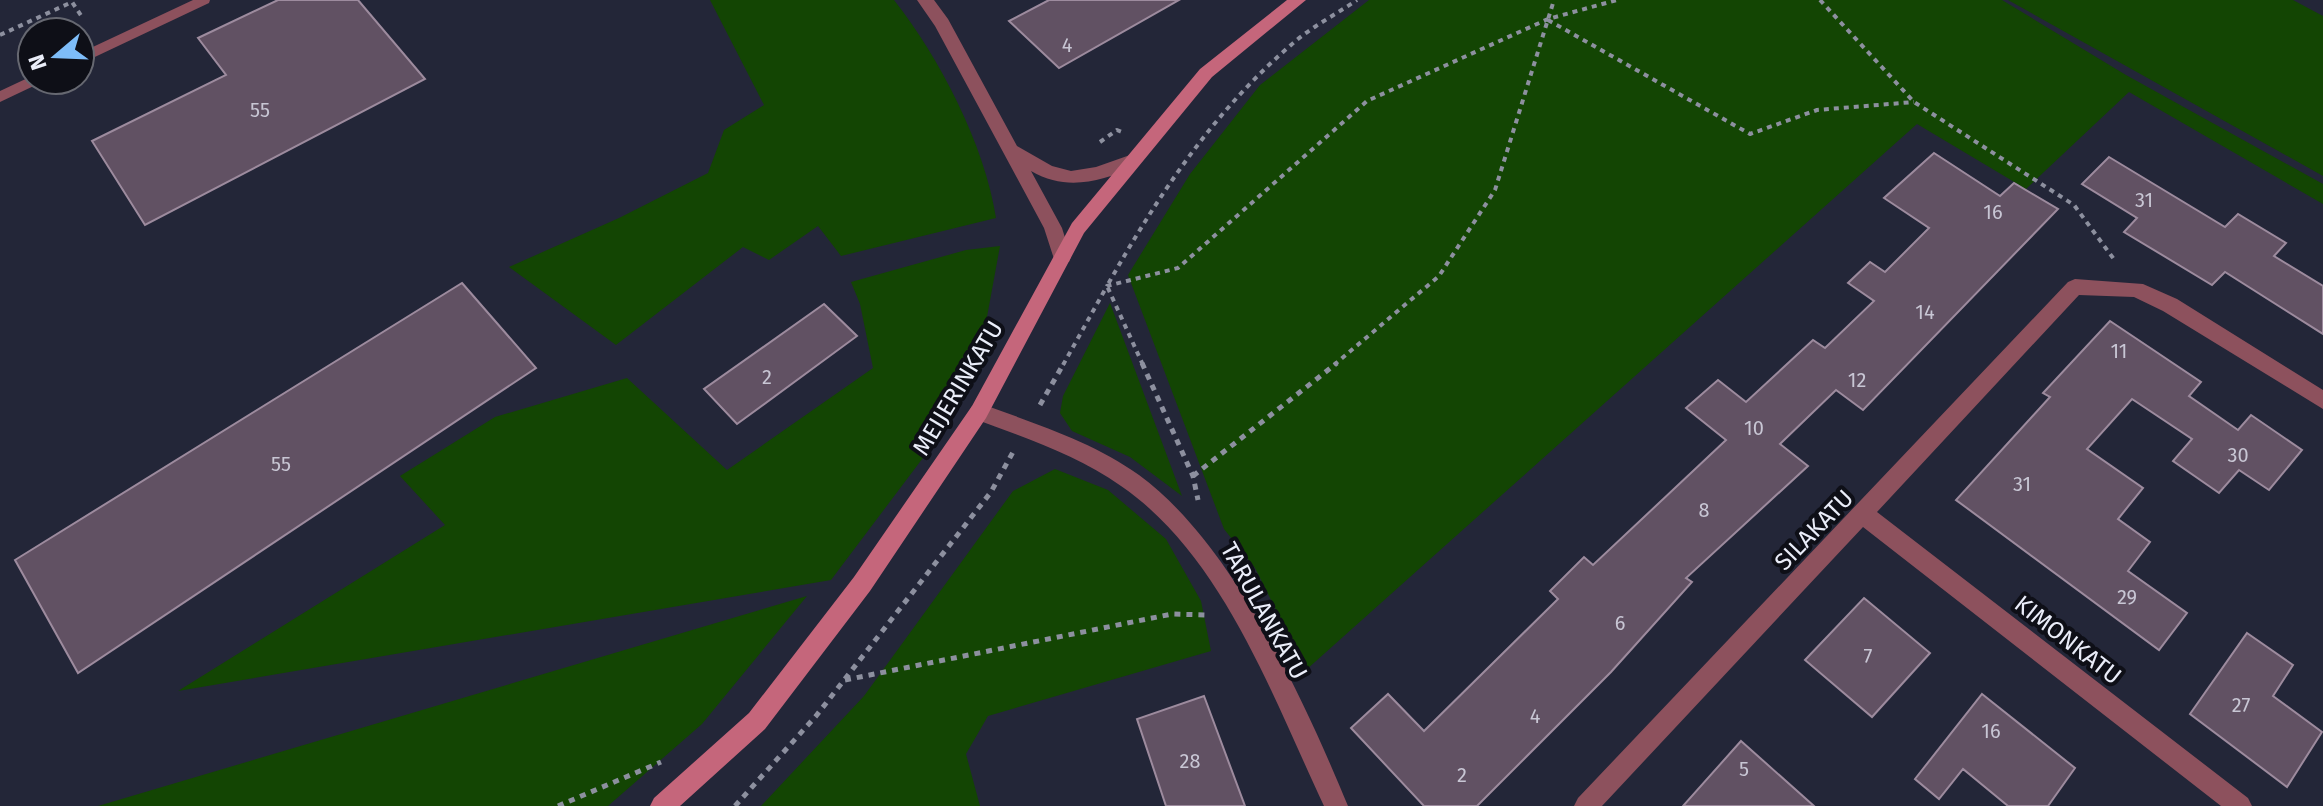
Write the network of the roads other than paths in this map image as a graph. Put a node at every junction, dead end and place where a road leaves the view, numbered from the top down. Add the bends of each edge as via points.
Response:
1 (204, 0) edge
2 (925, 0) edge
3 (1298, 0) edge
4 (96, 51) edge
5 (1010, 147) junction
6 (1130, 162) junction
7 (1062, 257) junction
8 (2323, 400) edge
9 (979, 412) junction
10 (1864, 515) junction
11 (662, 806) edge
12 (1336, 806) edge
13 (1586, 806) edge
14 (2240, 806) edge

1 - 4 lane
2 - 5 street
3 - 6 street, MEIJERINKATU via 1206,73
5 - 6 street via 1045,174 1059,176 1087,179
5 - 7 street via 1053,228
6 - 7 street, MEIJERINKATU
7 - 9 street, MEIJERINKATU
8 - 10 street, SILAKATU via 2136,289 2075,287
9 - 11 street, MEIJERINKATU via 862,584 757,721
9 - 12 street, TARULANKATU via 1078,450 1147,493 1201,549 1243,616
10 - 13 street, SILAKATU
10 - 14 street, KIMONKATU

